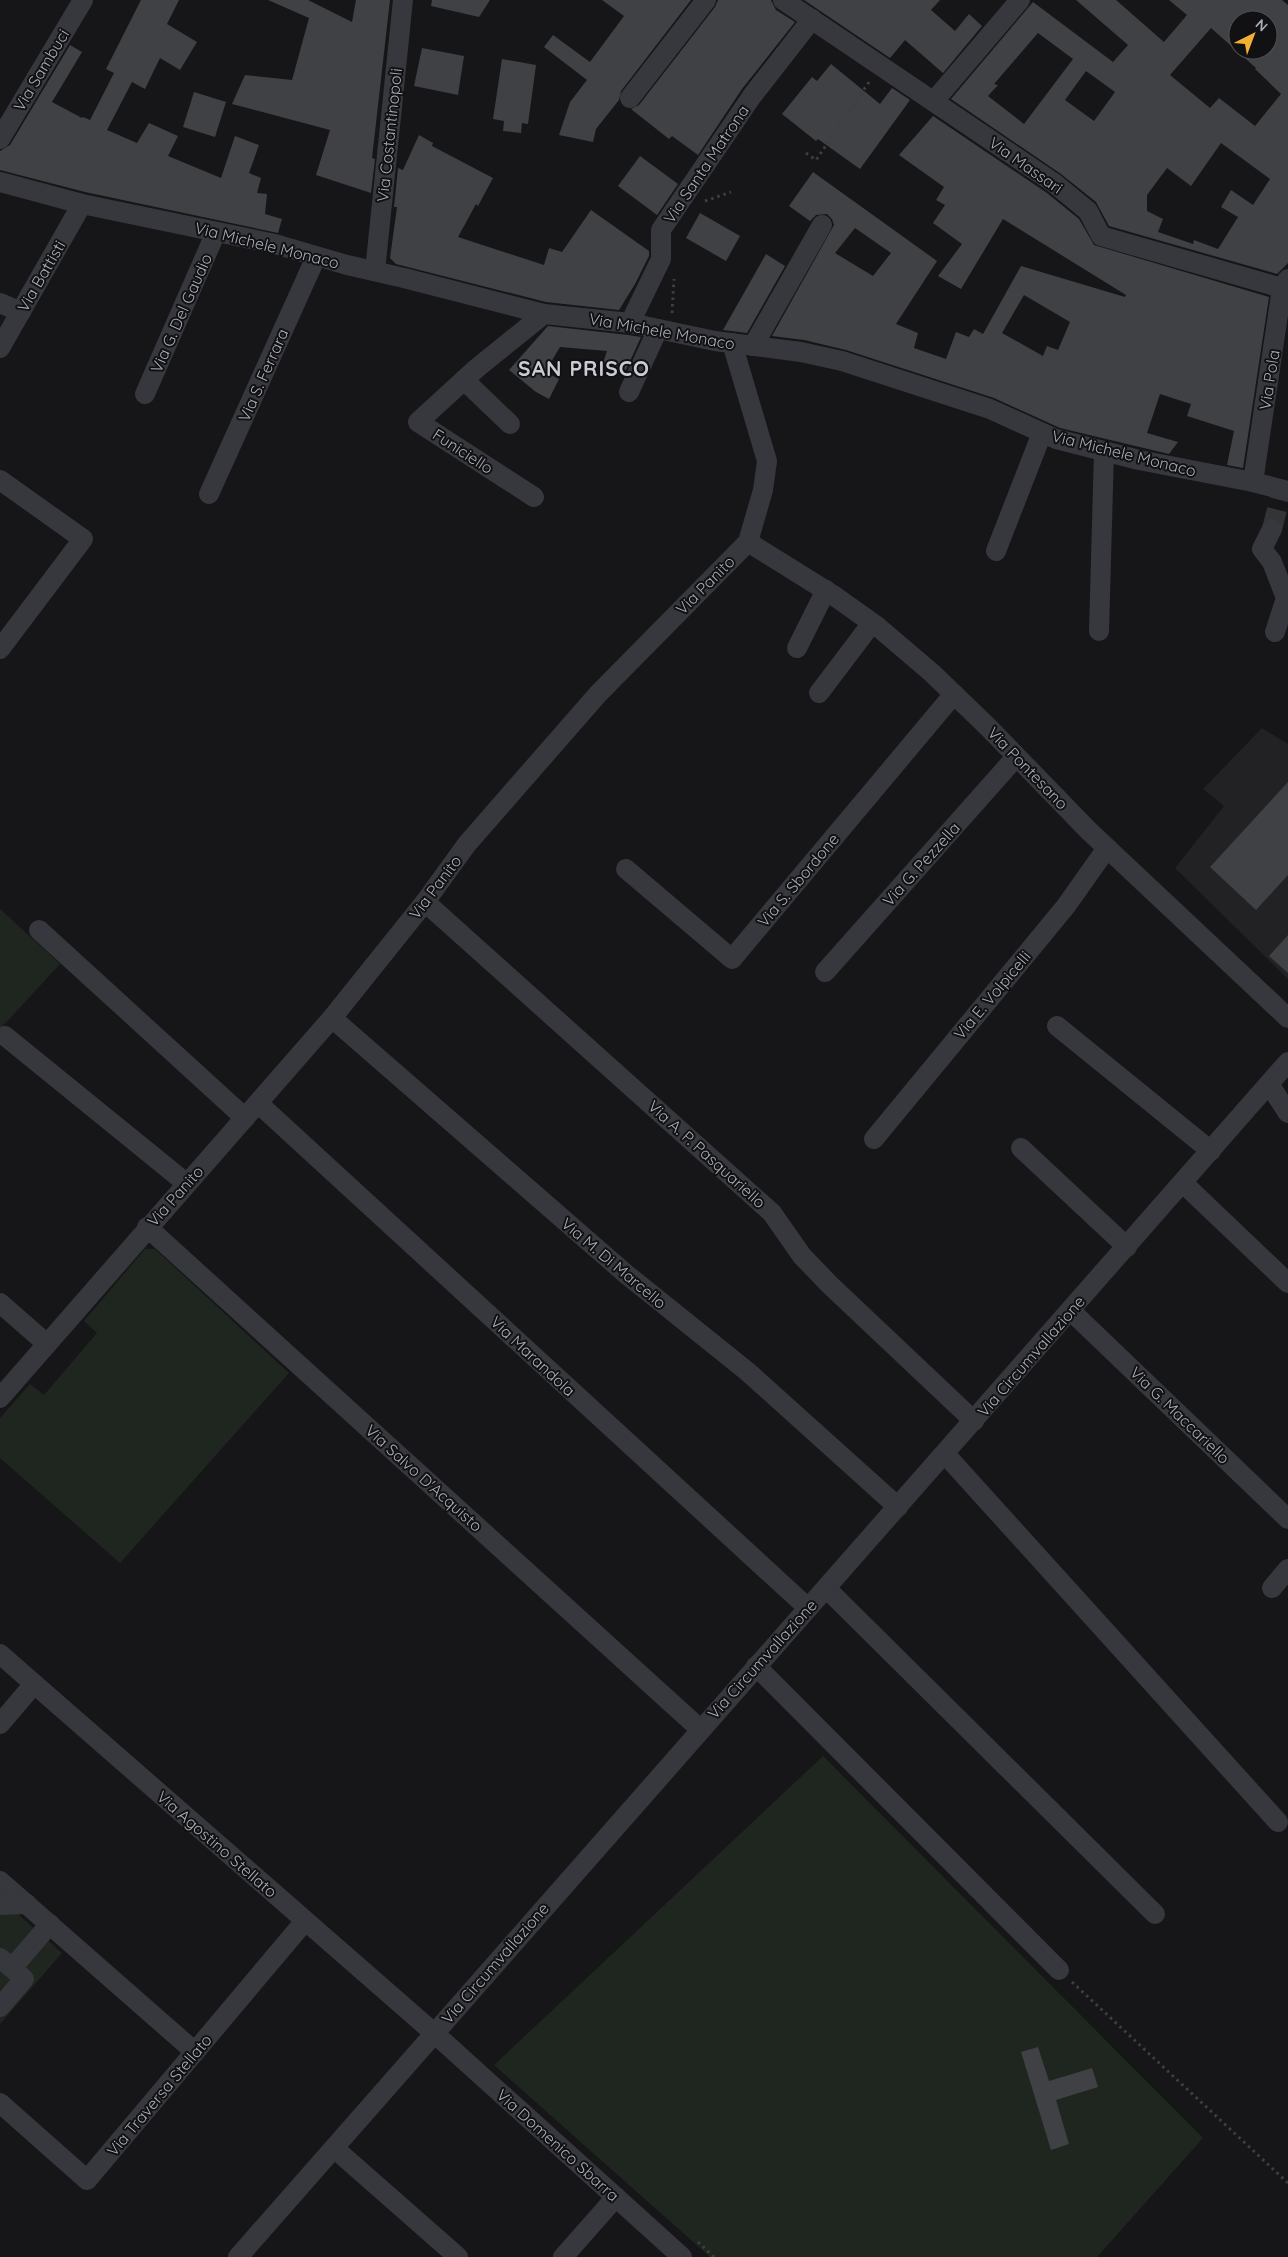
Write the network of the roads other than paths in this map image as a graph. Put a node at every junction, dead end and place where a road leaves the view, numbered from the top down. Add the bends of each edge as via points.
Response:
1 (82, 0) edge
2 (403, 0) edge
3 (706, 0) edge
4 (784, 0) edge
5 (1020, 0) edge
6 (812, 19) junction
7 (630, 98) dead end
8 (934, 101) junction
9 (0, 139) edge
10 (0, 182) edge
11 (82, 204) junction
12 (822, 225) dead end
13 (216, 232) junction
14 (316, 257) junction
15 (375, 271) junction
16 (1285, 284) edge
17 (0, 303) edge
18 (21, 312) junction
19 (544, 314) junction
20 (630, 323) junction
21 (658, 328) junction
22 (732, 344) junction
23 (752, 346) junction
24 (0, 348) edge
25 (464, 380) junction
26 (629, 392) dead end
27 (145, 394) dead end
28 (510, 424) dead end
29 (1042, 433) junction
30 (1104, 451) junction
31 (0, 480) edge
32 (1253, 482) junction
33 (1288, 491) edge
34 (209, 494) dead end
35 (534, 497) dead end
36 (1272, 529) tunnel mouth
37 (748, 542) junction
38 (996, 551) dead end
39 (826, 590) junction
40 (872, 623) junction
41 (1099, 631) dead end
42 (1275, 632) dead end
43 (797, 648) dead end
44 (0, 649) edge
45 (819, 693) dead end
46 (954, 694) junction
47 (1016, 757) junction
48 (1107, 848) junction
49 (626, 868) dead end
50 (425, 902) junction
51 (39, 930) dead end
52 (825, 972) dead end
53 (332, 1018) junction
54 (1288, 1018) edge
55 (1057, 1026) dead end
56 (5, 1036) dead end
57 (1288, 1062) edge
58 (1270, 1084) junction
59 (251, 1110) junction
60 (1288, 1113) edge
61 (874, 1139) dead end
62 (1021, 1148) dead end
63 (1211, 1151) junction
64 (186, 1184) junction
65 (1183, 1184) junction
66 (147, 1227) junction
67 (1127, 1247) junction
68 (1288, 1283) edge
69 (0, 1303) edge
70 (1071, 1312) junction
71 (47, 1344) junction
72 (0, 1398) edge
73 (974, 1421) junction
74 (945, 1454) junction
75 (898, 1507) junction
76 (1288, 1519) edge
77 (1288, 1570) edge
78 (826, 1588) junction
79 (1272, 1588) dead end
80 (808, 1608) junction
81 (0, 1654) edge
82 (756, 1666) junction
83 (34, 1684) junction
84 (0, 1724) edge
85 (700, 1729) junction
86 (1278, 1822) dead end
87 (0, 1881) edge
88 (27, 1904) junction
89 (0, 1905) edge
90 (1155, 1914) dead end
91 (305, 1921) junction
92 (50, 1924) junction
93 (6, 1963) edge
94 (1059, 1970) road end
95 (0, 2007) edge
96 (434, 2033) junction
97 (195, 2052) junction
98 (0, 2103) edge
99 (334, 2148) junction
100 (616, 2197) junction
101 (238, 2257) edge
102 (458, 2257) edge
103 (563, 2257) edge
104 (682, 2257) edge

1 - 9 street, Via Sambuci
2 - 15 street, Via Costantinopoli
3 - 7 street
4 - 6 street, Via Massari
5 - 8 street
6 - 8 street, Via Massari
6 - 20 street, Via Santa Matrona via 752,96 661,230 661,259
8 - 16 street, Via Massari via 1054,183 1088,211 1101,236
10 - 11 street, Via Michele Monaco
11 - 13 street, Via Michele Monaco
11 - 18 street, Via Battisti
12 - 23 street
13 - 14 street, Via Michele Monaco via 275,244
13 - 27 street, Via G. Del Gaudio
14 - 15 street, Via Michele Monaco
14 - 34 street, Via S. Ferrara
15 - 19 street, Via Michele Monaco
16 - 32 street, Via Pola
17 - 18 street
18 - 24 street, Via Battisti
19 - 20 street, Via Michele Monaco
19 - 25 street, Funiciello
20 - 21 street, Via Michele Monaco
21 - 22 street, Via Michele Monaco
21 - 26 street
22 - 23 street, Via Michele Monaco
22 - 37 street, Via Panito via 767,462
23 - 29 street, Via Michele Monaco via 842,361 990,409
25 - 28 street
25 - 35 street, Funiciello via 418,422
29 - 30 street, Via Michele Monaco
29 - 38 street
30 - 32 street, Via Michele Monaco
30 - 41 street
31 - 44 street via 83,539
32 - 33 street, Via Michele Monaco
36 - 42 street via 1262,549 1272,562 1286,598
37 - 39 street, Via Pontesano
37 - 50 street, Via Panito via 598,694 467,844
39 - 40 street, Via Pontesano
39 - 43 street
40 - 45 street
40 - 46 street, Via Pontesano
46 - 47 street, Via Pontesano
46 - 49 street, Via S. Sbordone via 732,959
47 - 48 street, Via Pontesano
47 - 52 street, Via G. Pezzella
48 - 54 street, Via Pontesano
48 - 61 street, Via E. Volpicelli via 1066,906
50 - 53 street, Via Panito
50 - 73 street, Via A. P. Pasquariello via 772,1213 802,1256
51 - 59 street, Via Marandola
53 - 59 street, Via Panito
53 - 75 street, Via M. Di Marcello via 626,1274 748,1372
55 - 63 street
56 - 64 street
57 - 58 street, Via Circumvallazione
58 - 60 street
58 - 63 street, Via Circumvallazione
59 - 64 street, Via Panito
59 - 80 street, Via Marandola
62 - 67 street
63 - 65 street, Via Circumvallazione
64 - 66 street, Via Panito
65 - 67 street, Via Circumvallazione
65 - 68 street
66 - 71 street, Via Panito
66 - 85 street, Via Salvo D'Acquisto
67 - 70 street, Via Circumvallazione
69 - 71 street
70 - 73 street, Via Circumvallazione
70 - 76 street, Via G. Maccariello
71 - 72 street, Via Panito
73 - 74 street, Via Circumvallazione
74 - 75 street, Via Circumvallazione
74 - 86 street
75 - 78 street, Via Circumvallazione
77 - 79 street
78 - 80 street, Via Circumvallazione
78 - 90 street
80 - 82 street, Via Circumvallazione
81 - 83 street, Via Agostino Stellato
82 - 85 street, Via Circumvallazione
82 - 94 street
83 - 84 street
83 - 91 street, Via Agostino Stellato
85 - 96 street, Via Circumvallazione
87 - 88 street
88 - 89 street
88 - 92 street
91 - 96 street, Via Agostino Stellato
91 - 97 street, Via Traversa Stellato
92 - 93 street
92 - 97 street
93 - 95 street via 24,1979
96 - 99 street, Via Circumvallazione
96 - 100 street, Via Domenico Sbarra
97 - 98 street, Via Traversa Stellato via 87,2180
99 - 101 street, Via Circumvallazione
99 - 102 street
100 - 103 street
100 - 104 street, Via Domenico Sbarra

